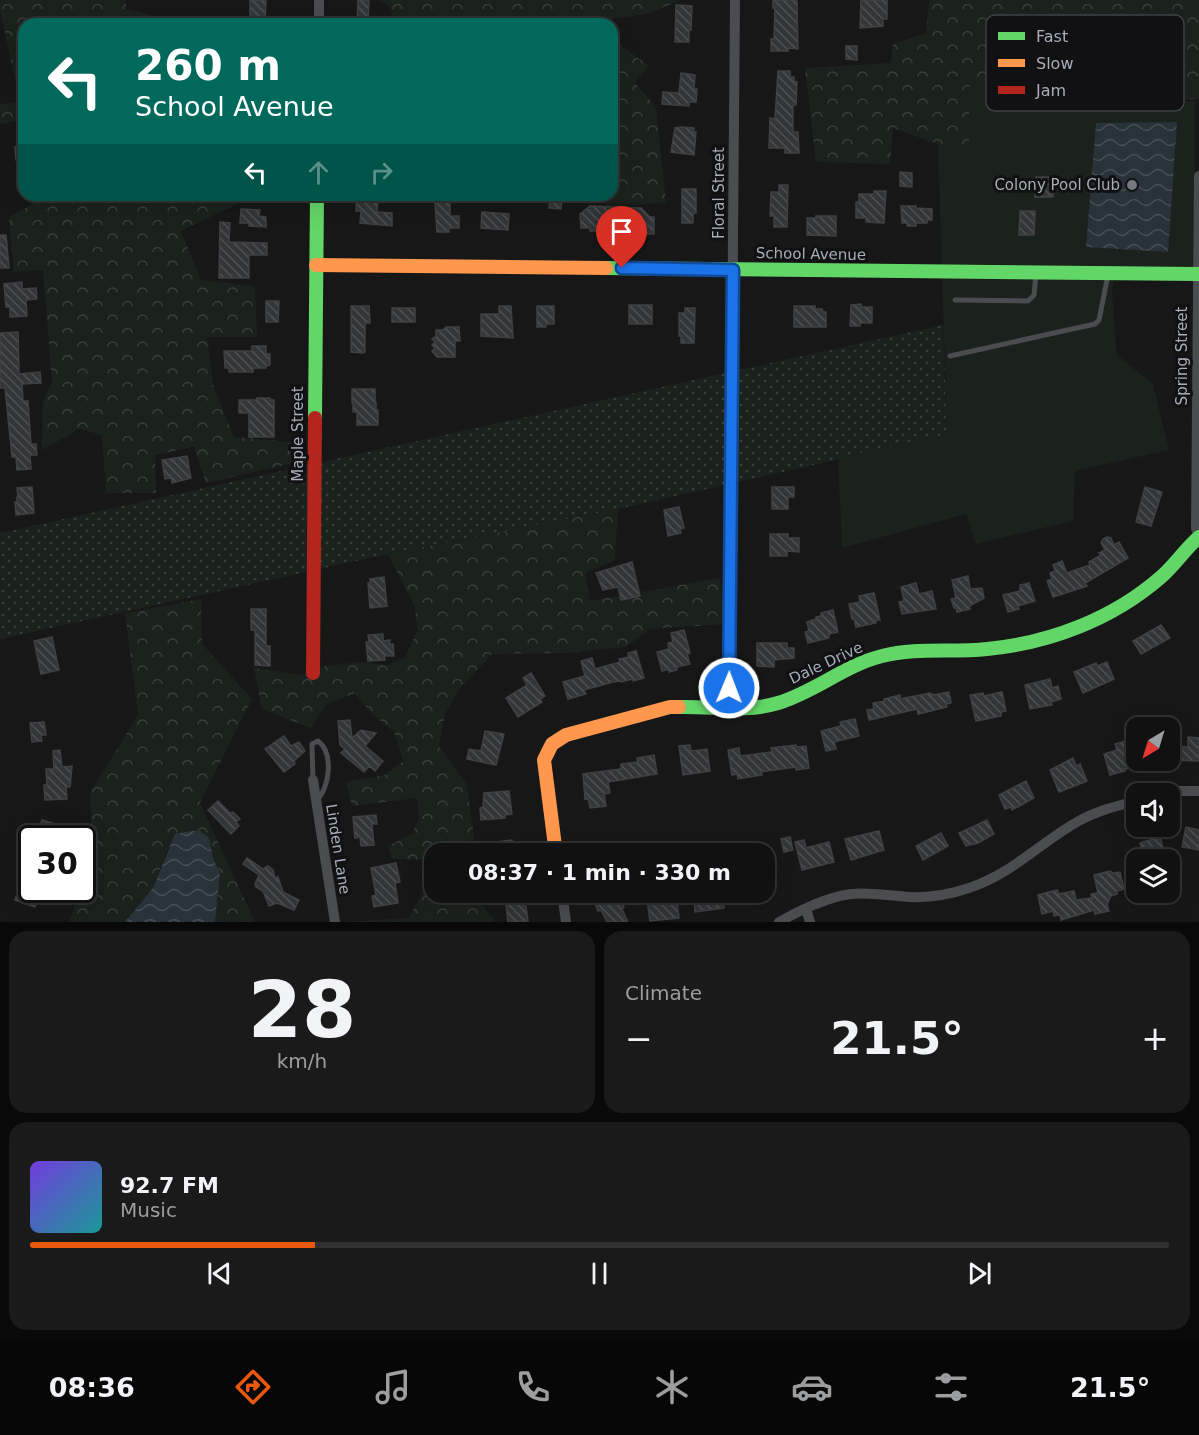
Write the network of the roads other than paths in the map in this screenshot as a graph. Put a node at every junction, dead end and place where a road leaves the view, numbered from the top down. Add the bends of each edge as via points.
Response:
1 (319, 0) edge
2 (735, 0) edge
3 (319, 18) edge
4 (1199, 176) edge
5 (317, 201) edge
6 (316, 265) junction
7 (733, 270) junction
8 (1036, 273) junction
9 (1108, 273) junction
10 (1198, 274) edge
11 (955, 300) dead end
12 (950, 356) dead end
13 (1198, 388) edge
14 (1199, 537) edge
15 (313, 673) dead end
16 (729, 711) junction
17 (313, 780) joint
18 (1180, 791) edge
19 (1199, 791) edge
20 (316, 801) junction
21 (1126, 804) edge
22 (555, 843) edge
23 (563, 903) edge
24 (806, 909) junction
25 (335, 922) edge
26 (566, 922) edge
27 (779, 922) edge
28 (810, 922) edge

1 - 3 street
2 - 7 street, Floral Street
4 - 10 street, Spring Street
5 - 6 street, Maple Street
6 - 7 street, School Avenue
6 - 15 street, Maple Street
7 - 8 street, School Avenue
7 - 16 street, Floral Street
8 - 9 street, School Avenue
8 - 11 lane via 1034,295 1028,301
9 - 10 street, School Avenue
9 - 12 lane via 1095,324
10 - 13 street, Spring Street
13 - 14 street, Spring Street
14 - 16 street, Dale Drive via 1136,597 1071,631 997,648 887,655 840,671 778,703
16 - 22 street, Dale Drive via 670,707 557,739 544,760
17 - 20 street, Linden Lane
17 - 20 lane via 312,744 318,741 324,745 327,782
18 - 19 street
20 - 25 street, Linden Lane
21 - 24 street via 1079,821 996,877 967,889 913,897 849,894
23 - 26 street
24 - 27 street
24 - 28 street

